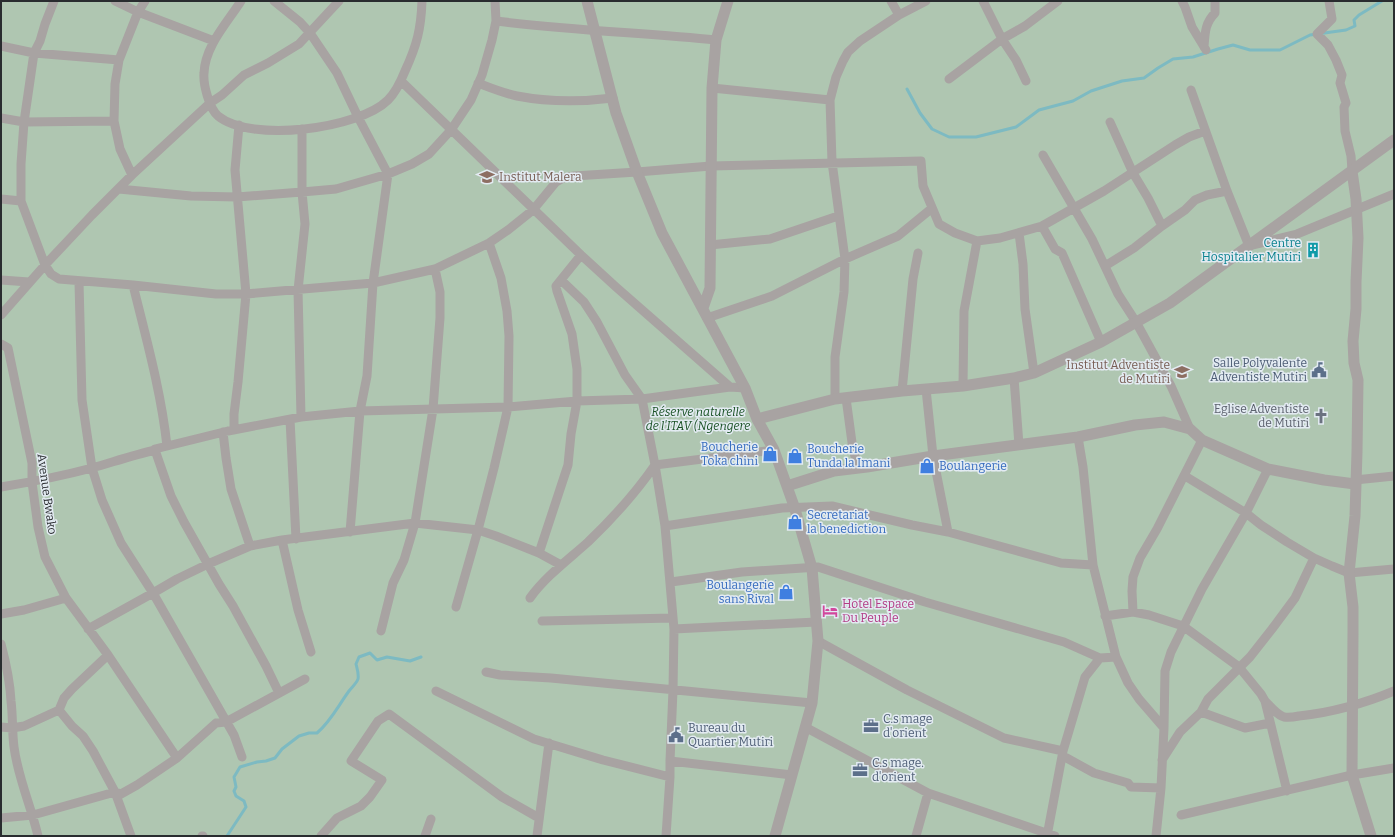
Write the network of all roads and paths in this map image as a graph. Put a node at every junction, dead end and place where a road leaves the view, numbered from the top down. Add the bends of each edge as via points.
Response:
1 (54, 1) edge
2 (115, 1) edge
3 (145, 1) edge
4 (241, 1) edge
5 (274, 1) edge
6 (339, 1) edge
7 (422, 1) edge
8 (495, 1) edge
9 (587, 1) edge
10 (728, 1) edge
11 (891, 1) edge
12 (926, 1) edge
13 (983, 1) edge
14 (1182, 1) edge
15 (1215, 1) edge
16 (1329, 1) edge
17 (1054, 2) edge
18 (138, 12) junction
19 (899, 15) junction
20 (496, 21) junction
21 (594, 31) junction
22 (310, 33) junction
23 (1002, 39) junction
24 (716, 40) junction
25 (214, 41) junction
26 (1, 46) edge
27 (34, 53) junction
28 (120, 60) junction
29 (949, 79) dead end
30 (401, 81) junction
31 (1026, 81) dead end
32 (478, 83) junction
33 (712, 88) junction
34 (1191, 90) dead end
35 (612, 98) junction
36 (830, 100) junction
37 (210, 103) junction
38 (358, 117) junction
39 (1, 118) edge
40 (114, 121) junction
41 (24, 122) junction
42 (1110, 122) dead end
43 (239, 125) junction
44 (302, 129) junction
45 (451, 130) junction
46 (1205, 131) junction
47 (1394, 140) edge
48 (1043, 155) dead end
49 (832, 162) junction
50 (711, 166) junction
51 (637, 172) junction
52 (1352, 172) junction
53 (1133, 173) junction
54 (388, 174) junction
55 (132, 175) junction
56 (119, 189) junction
57 (1227, 191) junction
58 (302, 192) junction
59 (1394, 194) edge
60 (237, 197) junction
61 (1, 199) edge
62 (22, 200) junction
63 (1357, 208) junction
64 (932, 209) junction
65 (1074, 209) junction
66 (533, 210) junction
67 (838, 216) junction
68 (1042, 226) junction
69 (1162, 226) junction
70 (1019, 233) junction
71 (977, 242) junction
72 (489, 243) junction
73 (710, 245) junction
74 (1249, 246) junction
75 (918, 253) dead end
76 (581, 255) junction
77 (845, 259) junction
78 (45, 265) junction
79 (1105, 266) junction
80 (435, 269) junction
81 (1, 280) edge
82 (561, 280) junction
83 (29, 282) junction
84 (79, 282) junction
85 (374, 283) junction
86 (133, 285) junction
87 (298, 290) junction
88 (246, 294) junction
89 (705, 313) junction
90 (1, 315) edge
91 (1136, 322) junction
92 (1101, 342) junction
93 (1, 344) edge
94 (1034, 373) junction
95 (1014, 378) junction
96 (963, 386) junction
97 (730, 387) junction
98 (745, 388) junction
99 (926, 389) junction
100 (902, 390) junction
101 (642, 398) junction
102 (840, 398) junction
103 (578, 401) junction
104 (508, 407) junction
105 (433, 409) junction
106 (360, 411) junction
107 (301, 417) junction
108 (290, 419) junction
109 (757, 419) junction
110 (1190, 429) junction
111 (234, 430) junction
112 (223, 432) junction
113 (1078, 437) junction
114 (1202, 440) junction
115 (167, 446) junction
116 (1019, 446) junction
117 (155, 450) junction
118 (774, 450) junction
119 (933, 456) junction
120 (655, 465) junction
121 (92, 468) junction
122 (859, 468) junction
123 (1268, 469) junction
124 (1184, 476) junction
125 (1394, 476) edge
126 (32, 482) junction
127 (1355, 482) junction
128 (787, 486) junction
129 (1, 487) edge
130 (794, 506) junction
131 (1246, 513) junction
132 (415, 523) junction
133 (665, 526) junction
134 (478, 530) junction
135 (350, 532) junction
136 (948, 532) junction
137 (296, 539) junction
138 (282, 540) junction
139 (250, 546) junction
140 (539, 553) junction
141 (1314, 558) junction
142 (208, 564) junction
143 (561, 565) junction
144 (1093, 565) junction
145 (812, 568) junction
146 (1394, 569) edge
147 (1350, 573) junction
148 (671, 582) junction
149 (153, 594) junction
150 (66, 598) junction
151 (530, 598) dead end
152 (456, 607) dead end
153 (1133, 612) junction
154 (1, 614) edge
155 (1106, 616) junction
156 (672, 618) junction
157 (542, 621) dead end
158 (816, 622) junction
159 (1183, 626) junction
160 (88, 629) junction
161 (674, 629) junction
162 (381, 631) dead end
163 (818, 642) junction
164 (1, 644) edge
165 (312, 652) dead end
166 (108, 655) junction
167 (1116, 657) junction
168 (1100, 658) junction
169 (1239, 667) junction
170 (486, 672) dead end
171 (306, 678) dead end
172 (673, 690) junction
173 (436, 691) dead end
174 (1394, 691) edge
175 (278, 694) junction
176 (1265, 701) junction
177 (812, 703) junction
178 (1353, 704) junction
179 (59, 710) junction
180 (1201, 712) junction
181 (226, 722) junction
182 (1270, 723) junction
183 (1, 727) edge
184 (805, 727) junction
185 (12, 728) junction
186 (1164, 728) junction
187 (549, 743) junction
188 (1063, 754) junction
189 (177, 758) junction
190 (242, 758) dead end
191 (670, 761) junction
192 (1162, 761) junction
193 (1394, 768) edge
194 (792, 775) junction
195 (1352, 775) junction
196 (670, 777) junction
197 (1161, 788) junction
198 (1287, 791) junction
199 (115, 792) junction
200 (928, 793) junction
201 (33, 815) junction
202 (1181, 815) dead end
203 (1, 818) edge
204 (539, 818) junction
205 (431, 819) dead end
206 (1050, 835) edge
207 (38, 836) edge
208 (131, 836) edge
209 (321, 836) edge
210 (425, 836) edge
211 (537, 836) edge
212 (666, 836) edge
213 (775, 836) edge
214 (916, 836) edge
215 (1156, 836) edge
216 (1371, 836) edge

1 - 27 street
2 - 18 street
3 - 18 street
4 - 25 street
5 - 22 street
6 - 22 street
7 - 30 street via 421,23 415,50
8 - 20 street
9 - 21 street
10 - 24 street
11 - 19 street
12 - 19 street
13 - 23 street
14 - 15 street via 1192,27 1205,48 1206,28 1209,19 1215,13
16 - 52 street via 1332,19 1317,34 1328,45 1342,75 1340,83 1346,103 1345,131
17 - 23 street via 1024,26
18 - 25 street
18 - 28 street
19 - 36 street via 848,52 836,77
20 - 21 street
20 - 32 street
21 - 24 street
21 - 35 street
22 - 37 street via 299,44 244,75
22 - 38 street via 336,73
23 - 29 street
23 - 31 street
24 - 33 street
25 - 37 street via 204,73 205,89
26 - 27 street
27 - 28 street
27 - 41 street
28 - 40 street via 115,84
30 - 38 street via 379,108
30 - 45 street
32 - 35 street via 509,94 532,98 585,101
32 - 45 street via 471,100
33 - 36 street
33 - 50 street
34 - 46 street
35 - 51 street
36 - 49 street
37 - 43 street via 218,116
37 - 55 street
38 - 44 street via 336,124
38 - 54 street
39 - 41 street
40 - 41 street
40 - 55 street via 120,149
41 - 62 street
42 - 53 street
43 - 44 street via 265,130
43 - 60 street via 235,170
44 - 58 street
45 - 54 street via 429,154
45 - 66 street
46 - 53 street via 1175,145
46 - 57 street
47 - 52 street
48 - 65 street
49 - 50 street
49 - 64 street via 921,160 923,186
49 - 67 street
50 - 51 street
50 - 73 street
51 - 66 street via 563,178 556,182
51 - 89 street via 662,233
52 - 63 street
52 - 74 street
53 - 65 street
53 - 69 street
54 - 58 street via 336,189
54 - 85 street
55 - 56 street
56 - 60 street via 191,196
56 - 78 street
57 - 69 street via 1195,200
57 - 74 street
58 - 60 street
58 - 87 street via 305,224
59 - 63 street
60 - 88 street
61 - 62 street
62 - 78 street
63 - 74 street via 1297,234
63 - 127 street via 1353,353 1358,380
64 - 71 street via 939,224
64 - 77 street via 898,236
65 - 68 street
65 - 79 street
66 - 72 street
66 - 76 street
67 - 73 street via 770,238
67 - 77 street
68 - 70 street
68 - 92 street via 1055,249 1062,253
69 - 79 street
70 - 71 street
70 - 94 street
71 - 96 street via 964,311
72 - 80 street
72 - 104 street via 501,278 507,311
73 - 89 street via 710,288
74 - 91 street via 1170,303
75 - 100 street
76 - 82 street
76 - 97 street
77 - 89 street via 772,296
77 - 102 street via 844,292 835,357
78 - 83 street
78 - 84 street via 59,280
79 - 91 street via 1118,294
80 - 85 street
80 - 105 street via 440,292 440,318
81 - 83 street
82 - 101 street via 584,302 598,322 625,375
82 - 103 street via 556,286 572,334
83 - 90 street
84 - 86 street
84 - 121 street via 82,400
85 - 87 street
85 - 106 street via 367,376
86 - 88 street via 216,294
86 - 115 street via 146,335
87 - 88 street
87 - 107 street
88 - 111 street
89 - 98 street
91 - 92 street
91 - 110 street
92 - 94 street
93 - 126 street, Avenue Bwako via 8,348 32,463
94 - 95 street
95 - 96 street
95 - 116 street
96 - 99 street
97 - 98 street
97 - 101 street
98 - 109 street
99 - 100 street
99 - 119 street
100 - 102 street
101 - 103 street
101 - 120 street
102 - 109 street
102 - 122 street
103 - 104 street
103 - 140 street via 568,465
104 - 105 street
104 - 134 street
105 - 106 street
105 - 132 street
106 - 107 street
106 - 135 street
107 - 108 street
108 - 111 street
108 - 137 street
109 - 118 street
110 - 113 street via 1164,422 1135,425
110 - 114 street
111 - 112 street
112 - 115 street
112 - 139 street via 232,489
113 - 116 street
113 - 144 street
114 - 123 street
114 - 124 street
115 - 117 street
116 - 119 street
117 - 121 street
117 - 142 street via 171,496
118 - 120 street
118 - 128 street
119 - 122 street
119 - 136 street
120 - 133 street
120 - 143 street via 637,490
121 - 126 street
121 - 149 street via 102,500 121,543
122 - 128 street via 834,471
123 - 127 street via 1324,480
123 - 131 street
124 - 131 street
124 - 153 street via 1136,568 1132,591
125 - 127 street
126 - 129 street
126 - 150 street, Avenue Bwako via 45,557
127 - 147 street
128 - 130 street
130 - 133 street
130 - 136 street via 832,506 912,526
130 - 145 street
131 - 141 street
131 - 159 street
132 - 134 street
132 - 135 street
132 - 162 street via 404,560 393,584
133 - 148 street
134 - 140 street
134 - 152 street
135 - 137 street
136 - 144 street via 1061,563
137 - 138 street
138 - 139 street
138 - 165 street via 298,610
139 - 142 street
140 - 143 street
141 - 147 street
141 - 169 street via 1295,598 1250,657
142 - 149 street
142 - 175 street via 266,666
143 - 151 street
144 - 155 street
145 - 148 street via 742,572
145 - 158 street
145 - 168 street via 818,567 932,604 1064,642
146 - 147 street
147 - 178 street via 1353,607
148 - 156 street
149 - 160 street
149 - 181 street
150 - 154 street
150 - 160 street, Avenue Bwako
153 - 155 street
153 - 159 street
155 - 167 street
156 - 157 street
156 - 161 street
158 - 161 street
158 - 163 street
159 - 169 street
159 - 186 street via 1165,671
160 - 166 street, Avenue Bwako
161 - 172 street
163 - 177 street
163 - 188 street via 1004,738
164 - 185 street via 10,685
166 - 179 street via 72,689 64,698
166 - 189 street, Avenue Bwako
167 - 168 street
167 - 186 street via 1139,699
168 - 188 street via 1085,676
169 - 176 street
169 - 180 street via 1208,699
170 - 172 street
171 - 175 street
172 - 177 street
172 - 191 street
173 - 187 street via 534,739
174 - 178 street
175 - 181 street
176 - 178 street via 1277,713 1290,718 1323,713
176 - 182 street
177 - 184 street
178 - 195 street
179 - 185 street via 24,726
179 - 199 street via 83,736
180 - 182 street via 1245,728
180 - 192 street via 1180,732
181 - 189 street via 216,723
181 - 190 street via 234,735
182 - 198 street
183 - 185 street
184 - 194 street
184 - 200 street
185 - 201 street via 17,765
186 - 192 street
187 - 196 street
187 - 204 street
188 - 197 street via 1094,773 1128,783 1131,787
188 - 206 street
189 - 199 street via 121,794
191 - 194 street
191 - 196 street
192 - 197 street
193 - 195 street
194 - 213 street
195 - 198 street
195 - 216 street
196 - 212 street
197 - 215 street
198 - 202 street
199 - 201 street
199 - 208 street
200 - 206 street
200 - 214 street
201 - 203 street
201 - 207 street
204 - 209 street via 502,798 389,714 378,721 351,761 382,780 361,806 337,818
204 - 211 street
205 - 210 street

